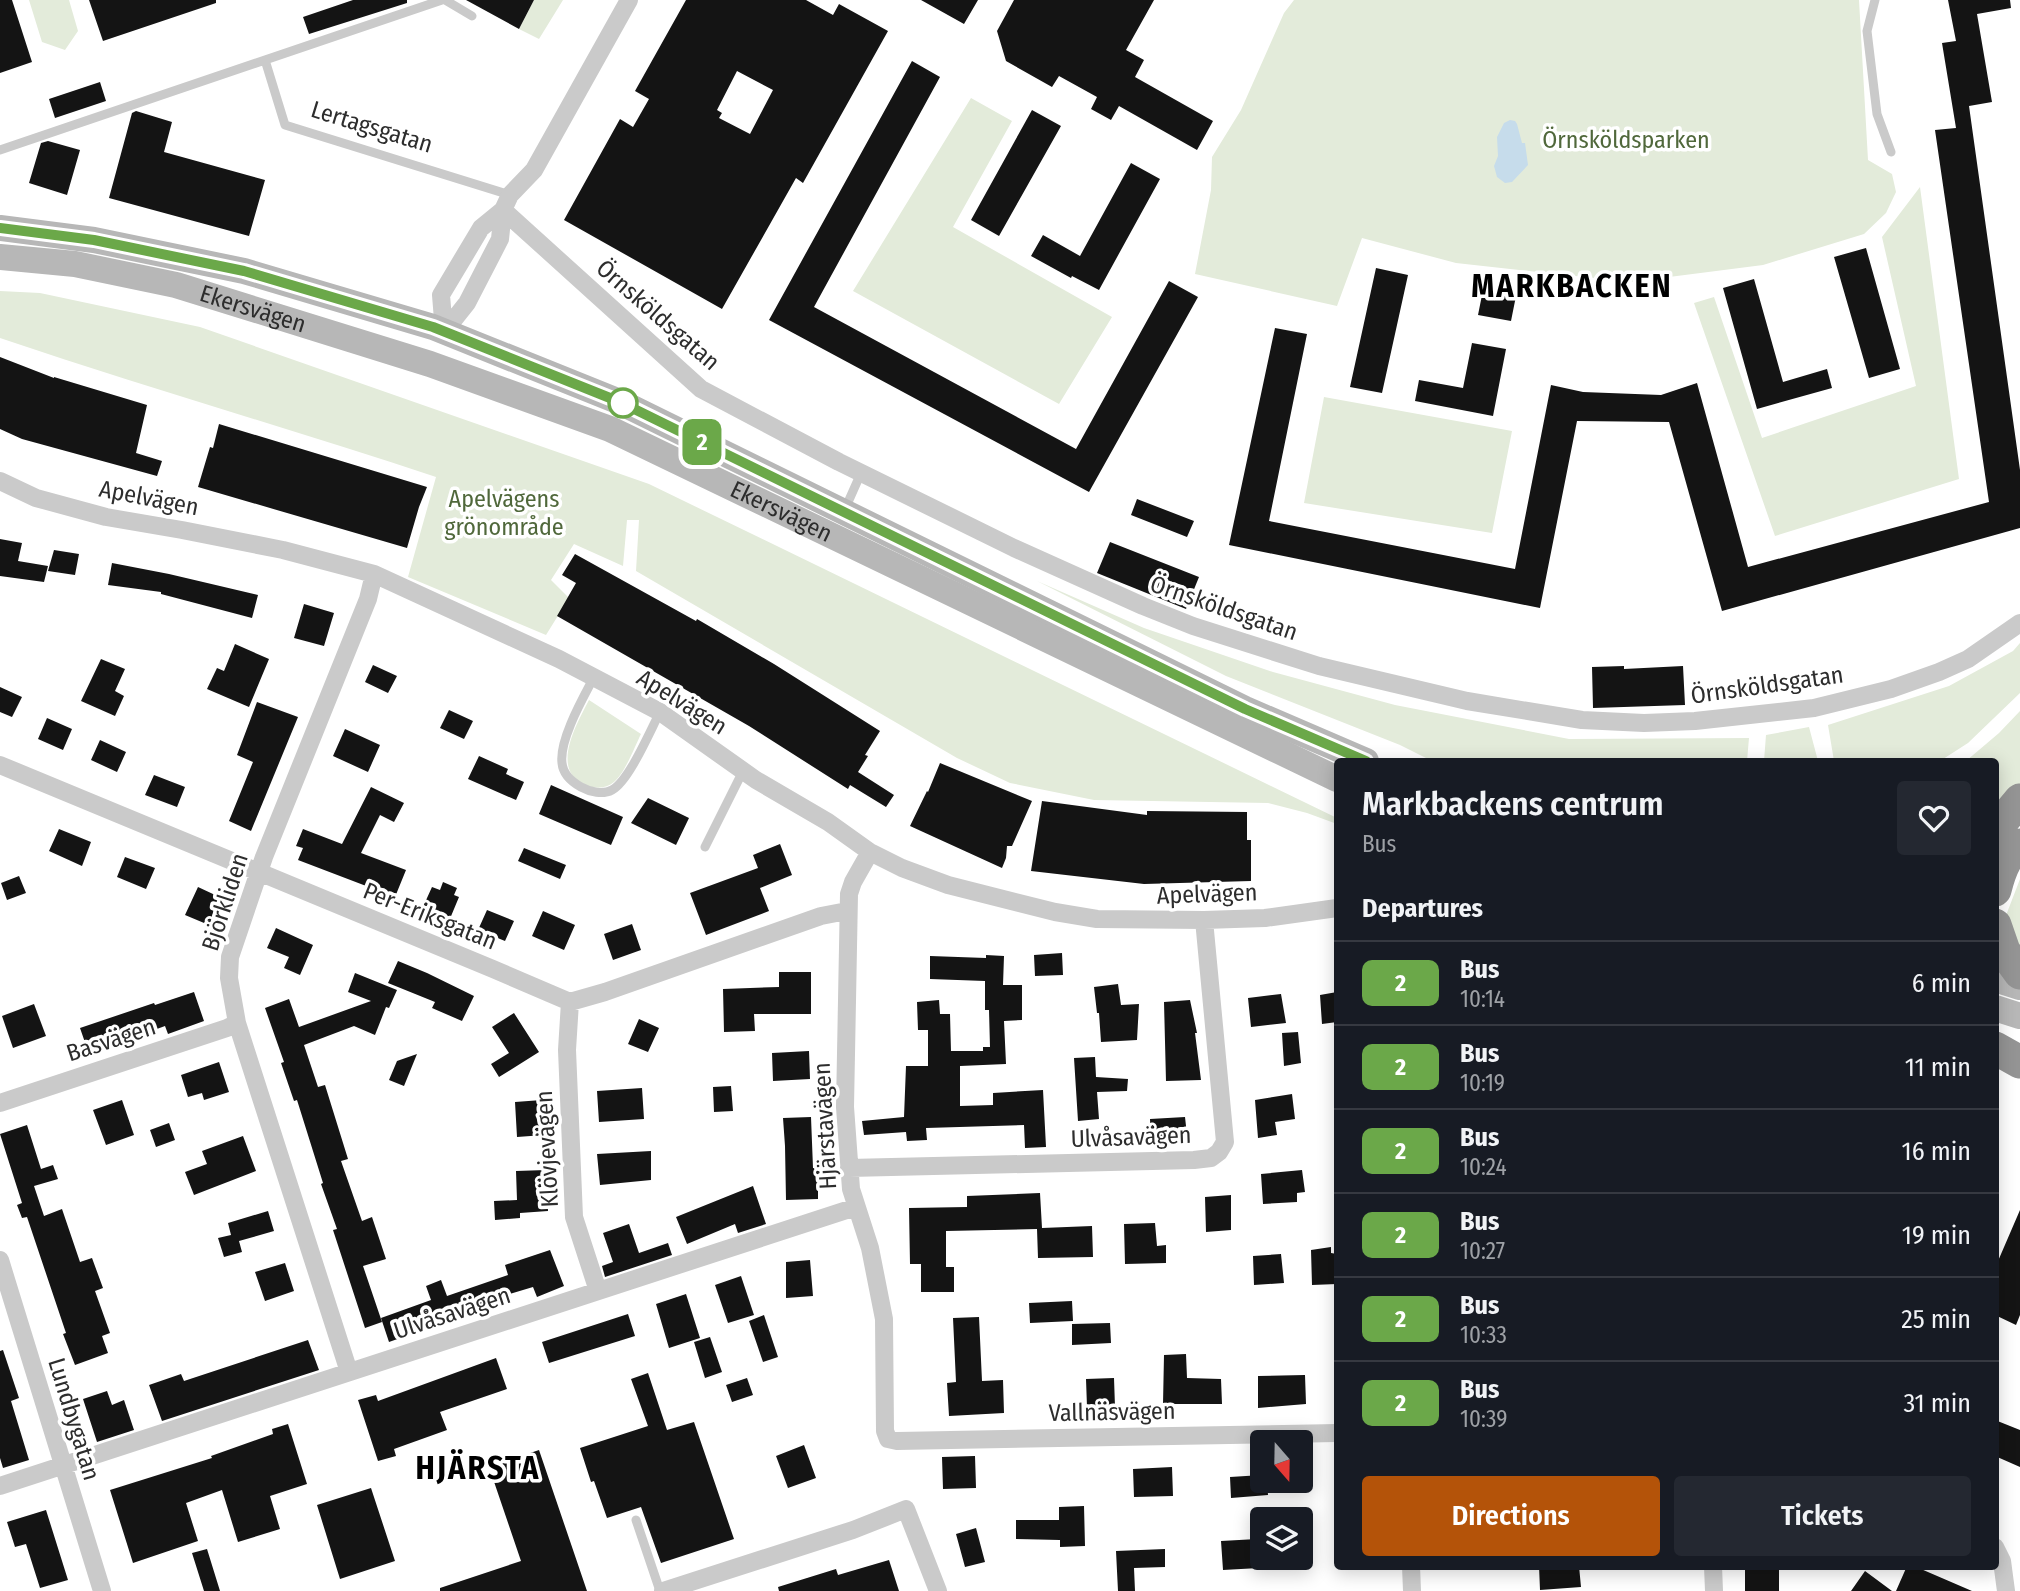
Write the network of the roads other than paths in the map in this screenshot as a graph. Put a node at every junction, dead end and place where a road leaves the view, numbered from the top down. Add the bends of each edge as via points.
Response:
1 (444, 0) edge
2 (629, 0) edge
3 (1875, 0) edge
4 (472, 16) dead end
5 (265, 60) junction
6 (0, 150) edge
7 (1891, 152) dead end
8 (507, 203) junction
9 (0, 228) edge
10 (0, 257) edge
11 (444, 332) junction
12 (430, 364) junction
13 (861, 473) junction
14 (0, 481) edge
15 (844, 511) junction
16 (832, 534) junction
17 (374, 574) junction
18 (2020, 623) edge
19 (594, 677) junction
20 (660, 712) junction
21 (1359, 758) edge
22 (0, 765) edge
23 (743, 771) junction
24 (1334, 778) edge
25 (2020, 799) edge
26 (1999, 816) edge
27 (1999, 825) edge
28 (2020, 845) edge
29 (705, 846) dead end
30 (870, 852) junction
31 (260, 872) junction
32 (1999, 877) edge
33 (1334, 908) edge
34 (847, 911) junction
35 (1204, 920) junction
36 (1999, 937) edge
37 (2020, 973) edge
38 (1999, 980) edge
39 (2020, 987) edge
40 (570, 1002) junction
41 (1999, 1009) edge
42 (2020, 1016) edge
43 (237, 1023) junction
44 (1999, 1050) edge
45 (2020, 1062) edge
46 (0, 1102) edge
47 (849, 1168) junction
48 (856, 1207) junction
49 (0, 1260) edge
50 (598, 1291) junction
51 (349, 1372) junction
52 (1334, 1433) edge
53 (888, 1438) joint
54 (63, 1466) junction
55 (0, 1486) edge
56 (636, 1520) dead end
57 (1999, 1557) edge
58 (1411, 1570) edge
59 (1713, 1570) edge
60 (102, 1591) edge
61 (662, 1591) edge
62 (938, 1591) edge
63 (1412, 1591) edge
64 (1714, 1591) edge
65 (2006, 1591) edge

1 - 4 lane
1 - 5 lane
2 - 8 street via 534,170
3 - 7 lane via 1867,31 1877,114
5 - 6 lane
5 - 8 lane, Lertagsgatan via 285,125
8 - 11 street via 500,239 467,303
8 - 11 street via 481,228 441,295
8 - 13 street, Örnsköldsgatan via 701,388
9 - 11 main road, Ekersvägen via 94,240 244,271
10 - 12 main road, Ekersvägen via 75,264 176,285
11 - 12 main road
11 - 15 main road, Ekersvägen via 620,402
12 - 16 main road, Ekersvägen via 610,429
13 - 15 lane
13 - 18 street, Örnsköldsgatan via 1014,548 1193,626 1319,666 1467,701 1582,720 1695,721 1814,708 1939,672 1968,659
14 - 17 street, Apelvägen via 36,498 106,517 283,550
15 - 16 main road
15 - 21 main road, Ekersvägen via 1245,709
16 - 24 main road, Ekersvägen
17 - 19 street, Apelvägen
17 - 31 street, Björkliden
19 - 20 street, Apelvägen
19 - 20 lane via 565,738 562,763 568,779 584,789 597,793 612,790 625,778
20 - 23 street, Apelvägen
22 - 31 street, Per-Eriksgatan
23 - 29 lane
23 - 30 street, Apelvägen
25 - 26 highway
25 - 27 highway
28 - 32 highway
30 - 34 street, Hjärstavägen via 853,881
30 - 35 street, Apelvägen via 948,885 1055,912 1097,919
31 - 40 street, Per-Eriksgatan
31 - 43 street, Björkliden via 230,957
33 - 35 street, Apelvägen
34 - 40 street
34 - 47 street, Hjärstavägen via 845,1107
35 - 47 street, Ulvåsavägen via 1225,1142 1211,1158
36 - 37 highway
38 - 39 main road
40 - 50 street, Klövjevägen via 567,1050 574,1217
41 - 42 main road
43 - 46 street, Basvägen
43 - 51 street, Björkliden
44 - 45 highway
47 - 48 street, Hjärstavägen
48 - 50 street, Ulvåsavägen
48 - 53 street, Hjärstavägen via 870,1248 884,1319
49 - 54 street, Lundbygatan
50 - 51 street, Ulvåsavägen
51 - 54 street, Ulvåsavägen
52 - 53 street, Vallnäsvägen
54 - 55 street, Ulvåsavägen
54 - 60 street, Lundbygatan
56 - 61 lane
57 - 65 street
58 - 63 street
59 - 64 street
61 - 62 street via 906,1509

